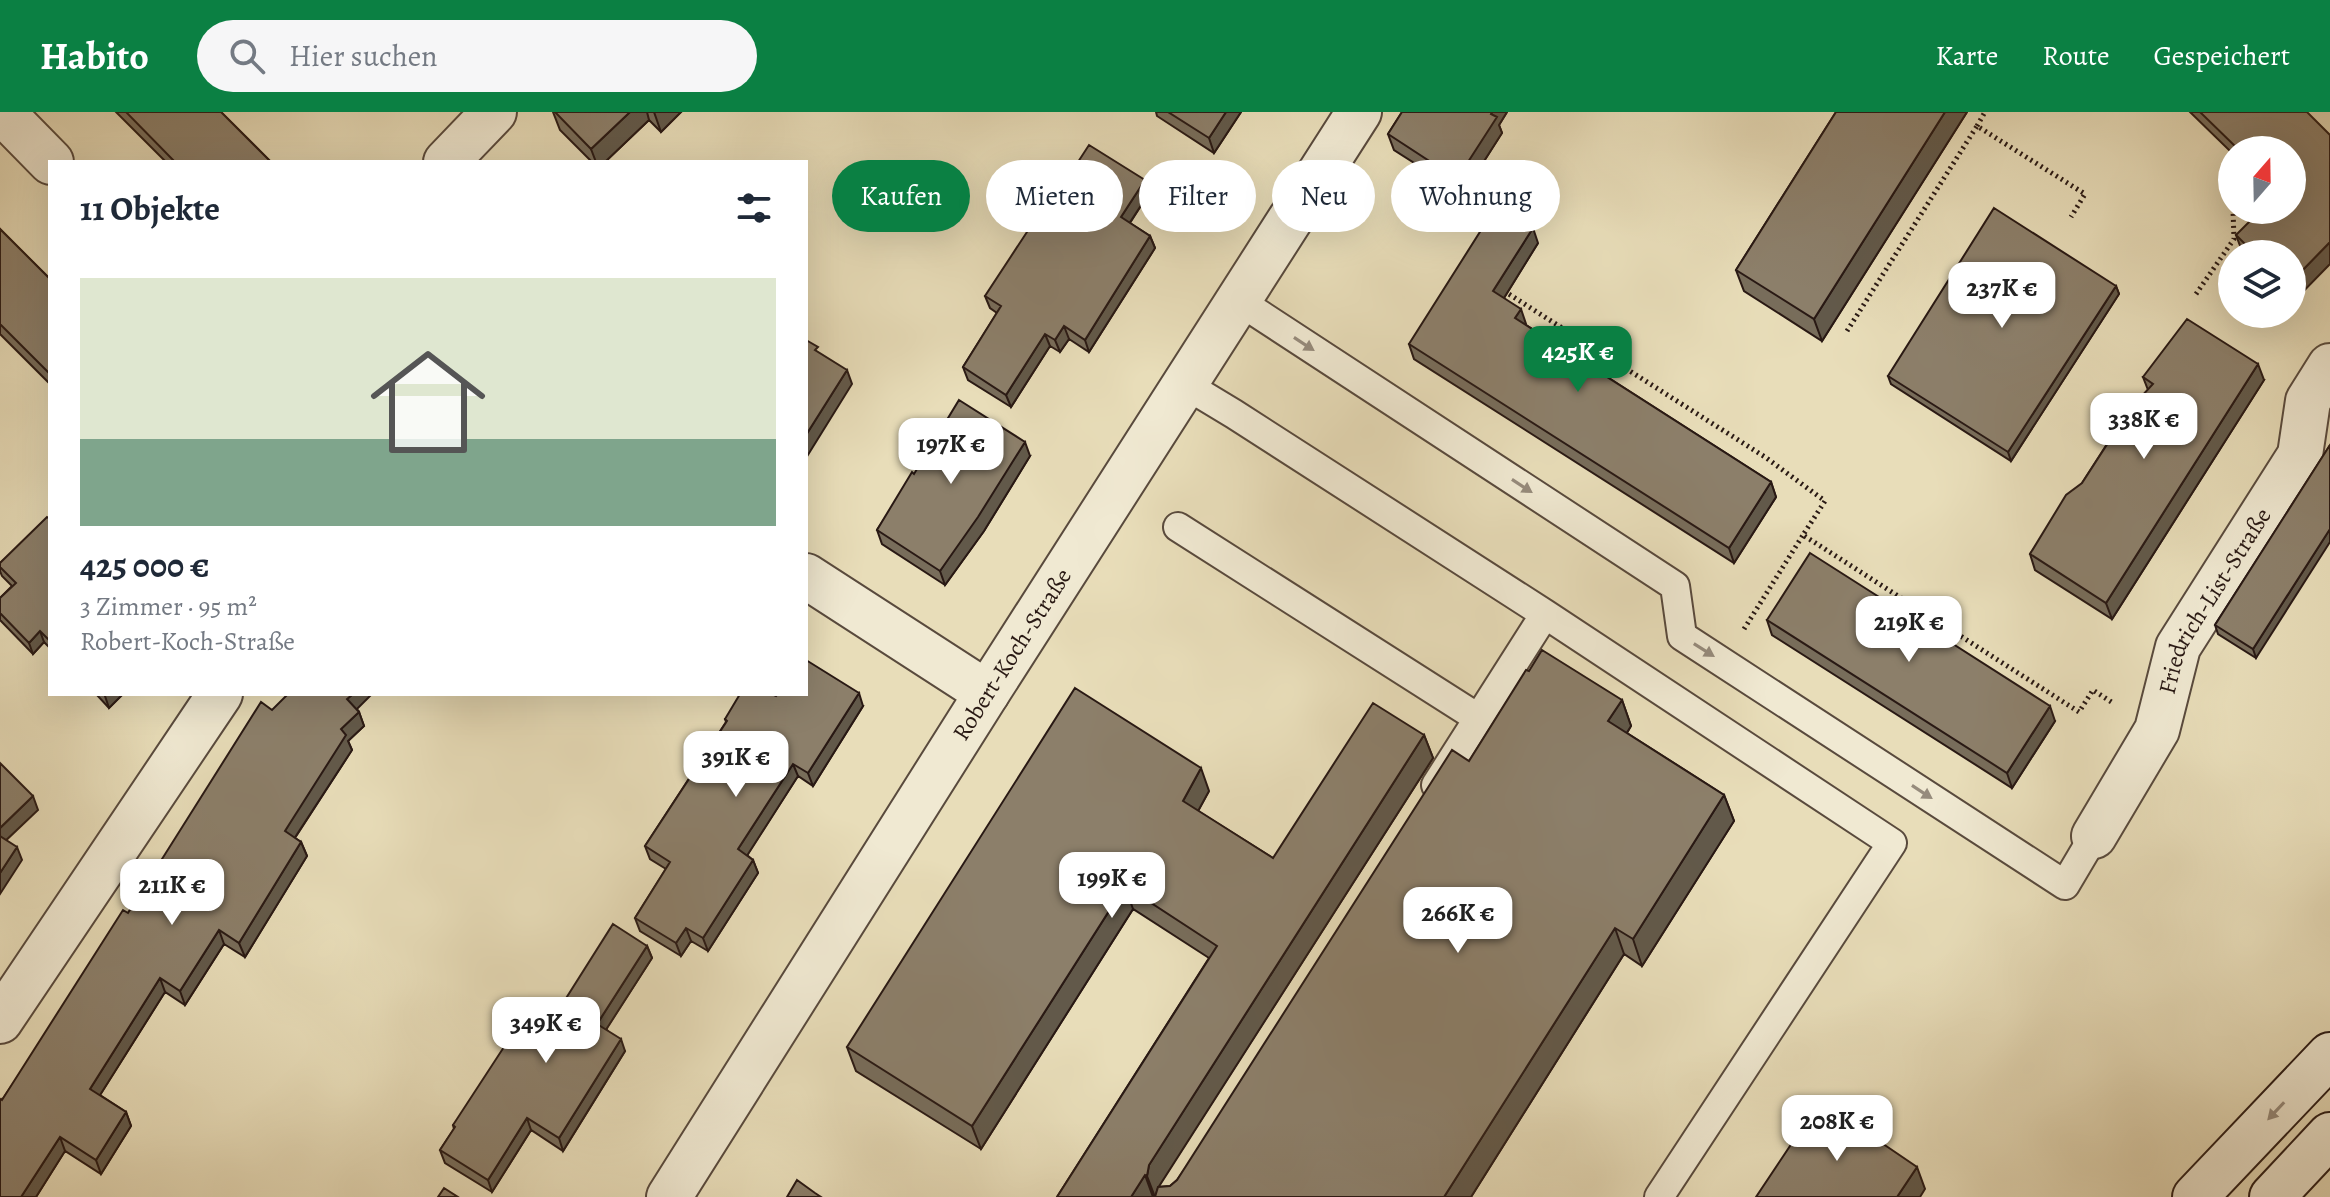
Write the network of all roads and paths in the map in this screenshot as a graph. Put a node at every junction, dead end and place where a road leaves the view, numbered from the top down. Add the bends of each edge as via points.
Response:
1 (2, 112) edge
2 (494, 112) edge
3 (1359, 112) edge
4 (1985, 112) edge
5 (1977, 126) junction
6 (49, 160) edge
7 (448, 160) edge
8 (2071, 217) dead end
9 (2233, 224) edge
10 (1492, 283) edge
11 (2196, 294) dead end
12 (1239, 301) junction
13 (1847, 331) dead end
14 (2330, 366) edge
15 (1186, 385) junction
16 (1178, 527) dead end
17 (1803, 535) junction
18 (808, 577) edge
19 (1545, 614) junction
20 (1723, 662) junction
21 (987, 693) junction
22 (219, 696) edge
23 (2065, 702) dead end
24 (1478, 718) junction
25 (1419, 811) edge
26 (2094, 836) joint
27 (0, 1021) edge
28 (2330, 1055) edge
29 (2330, 1135) edge
30 (669, 1197) edge
31 (1659, 1197) edge
32 (2195, 1197) edge
33 (2272, 1197) edge

1 - 6 street
2 - 7 street
3 - 12 street, Robert-Koch-Straße
4 - 5 path
5 - 8 path via 2085,194
5 - 13 path
9 - 11 path via 2234,239
10 - 17 path via 1825,501
12 - 15 street, Robert-Koch-Straße
12 -> 20 lane via 1675,586 1682,636
14 - 26 street, Friedrich-List-Straße via 2308,401 2300,455 2178,647 2157,730
15 - 19 lane
15 - 21 street, Robert-Koch-Straße
16 - 24 lane
17 - 20 path
17 - 23 path
18 - 21 street
19 - 24 lane
19 - 31 lane via 1892,843
20 -> 26 lane via 2065,885
21 - 30 street, Robert-Koch-Straße
22 - 27 street
24 - 25 lane
28 -> 32 street
29 - 33 street

